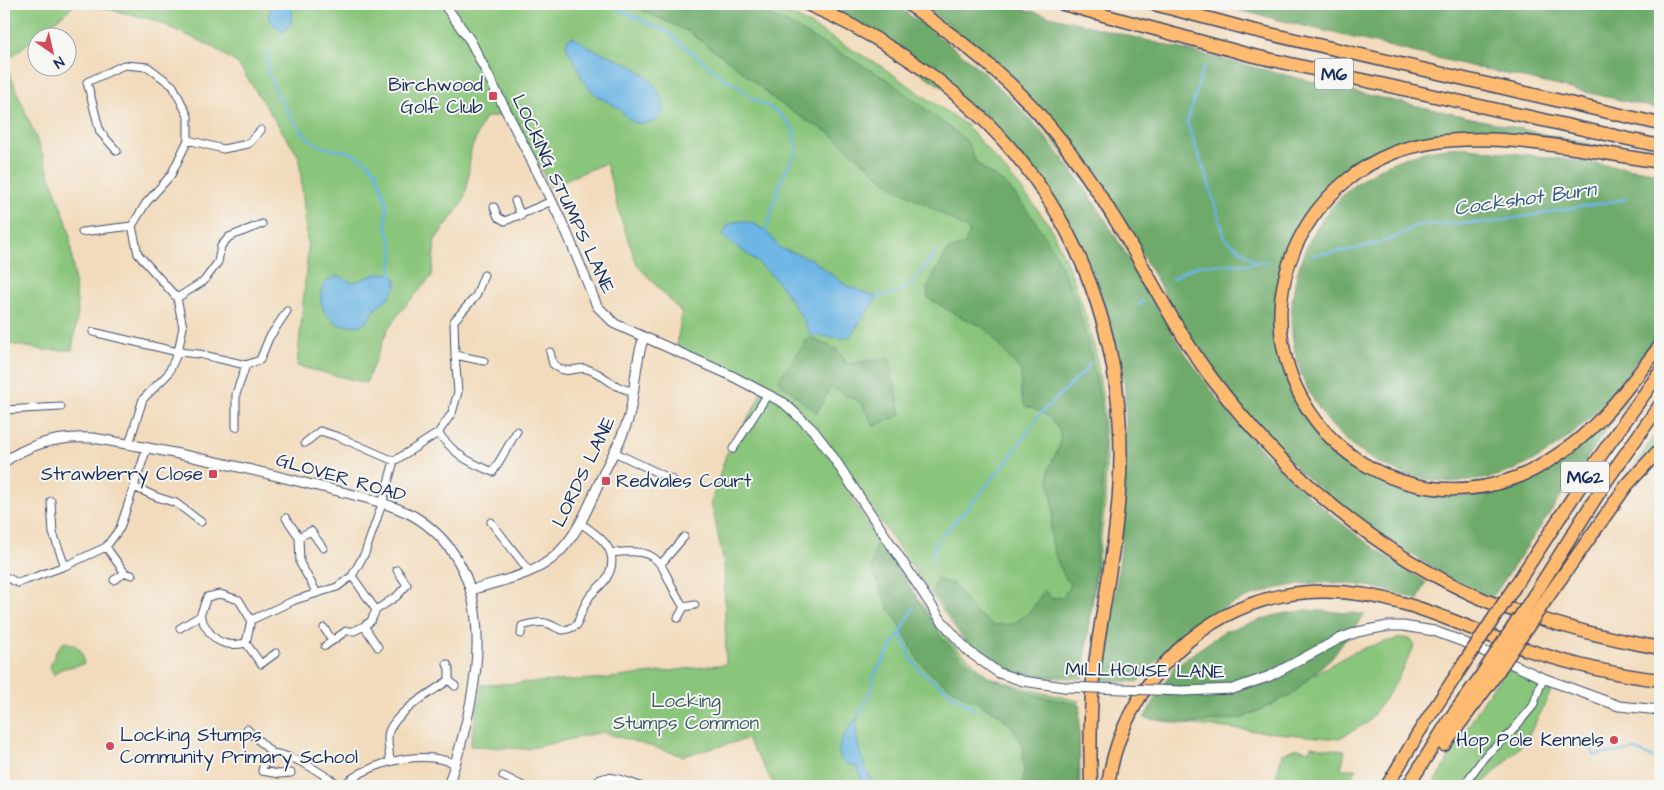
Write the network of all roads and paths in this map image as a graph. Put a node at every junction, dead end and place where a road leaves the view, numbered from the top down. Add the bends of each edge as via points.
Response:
1 (444, 4) edge
2 (807, 4) edge
3 (908, 4) edge
4 (1063, 4) edge
5 (1154, 4) edge
6 (1660, 124) edge
7 (261, 130) dead end
8 (188, 140) junction
9 (1660, 146) edge
10 (117, 151) dead end
11 (1660, 162) edge
12 (515, 201) dead end
13 (552, 201) junction
14 (494, 206) dead end
15 (521, 216) junction
16 (262, 224) dead end
17 (132, 226) junction
18 (82, 232) dead end
19 (484, 275) dead end
20 (178, 298) junction
21 (287, 310) dead end
22 (92, 332) dead end
23 (644, 337) junction
24 (1660, 346) edge
25 (178, 352) junction
26 (550, 352) dead end
27 (455, 355) junction
28 (484, 361) dead end
29 (246, 366) junction
30 (1660, 372) edge
31 (633, 392) junction
32 (768, 394) junction
33 (1660, 405) edge
34 (60, 407) dead end
35 (4, 410) edge
36 (236, 426) dead end
37 (517, 431) dead end
38 (438, 433) junction
39 (129, 444) junction
40 (305, 444) dead end
41 (146, 448) junction
42 (733, 449) dead end
43 (1660, 449) edge
44 (614, 452) junction
45 (394, 461) junction
46 (4, 462) edge
47 (673, 480) dead end
48 (134, 487) junction
49 (51, 501) dead end
50 (382, 504) junction
51 (286, 518) dead end
52 (201, 522) dead end
53 (491, 522) dead end
54 (580, 523) junction
55 (299, 537) junction
56 (684, 537) dead end
57 (106, 547) junction
58 (322, 548) dead end
59 (612, 553) junction
60 (661, 564) junction
61 (65, 566) junction
62 (397, 570) dead end
63 (529, 571) junction
64 (4, 576) edge
65 (352, 576) junction
66 (114, 580) dead end
67 (471, 590) junction
68 (317, 593) junction
69 (1541, 596) junction
70 (695, 605) dead end
71 (684, 607) junction
72 (376, 610) junction
73 (200, 616) junction
74 (678, 618) dead end
75 (251, 620) junction
76 (364, 626) junction
77 (180, 628) dead end
78 (324, 628) dead end
79 (520, 634) dead end
80 (332, 640) junction
81 (246, 643) junction
82 (325, 646) dead end
83 (378, 647) dead end
84 (1660, 648) edge
85 (276, 653) dead end
86 (447, 664) dead end
87 (1543, 678) junction
88 (449, 680) junction
89 (1660, 680) edge
90 (1485, 681) junction
91 (454, 686) dead end
92 (1660, 710) edge
93 (247, 729) dead end
94 (272, 753) junction
95 (390, 762) junction
96 (455, 763) junction
97 (291, 773) dead end
98 (503, 776) dead end
99 (342, 786) edge
100 (448, 786) edge
101 (523, 786) edge
102 (590, 786) edge
103 (640, 786) edge
104 (1091, 786) edge
105 (1108, 786) edge
106 (1387, 786) edge
107 (1408, 786) edge
108 (1416, 786) edge
109 (1463, 786) edge

1 - 13 street, LOCKING STUMPS LANE via 470,40
2 - 104 highway via 863,31 920,67 970,106 1025,166 1059,217 1084,265 1110,346 1119,400 1121,440 1120,493 1093,687
3 - 84 highway via 976,54 1011,85 1045,123 1102,198 1209,375 1265,443 1325,500 1383,544 1488,601 1558,625
4 - 9 highway, M6 via 1250,55
5 - 6 highway, M6 via 1248,29
7 - 8 street via 248,144 223,149
8 - 10 street via 188,116 173,86 148,67 124,65 86,82 100,132
8 - 17 street via 171,175 146,203
11 - 24 highway via 1504,140 1446,142 1393,153 1353,175 1335,189 1317,210 1292,254 1284,276 1280,305 1288,369 1320,428 1374,470 1428,488 1488,486 1516,478 1543,464 1599,421
12 - 15 street
13 - 15 street
13 - 23 street, LOCKING STUMPS LANE via 597,306 615,324
14 - 15 street via 498,217 505,221
16 - 20 street via 225,240 218,262 204,281
17 - 18 street
17 - 20 street via 138,254
19 - 27 street via 476,296 454,321
20 - 25 street via 183,328
21 - 29 street via 269,338 260,360
22 - 25 street
23 - 31 street, LORDS LANE via 636,360
23 - 32 street, LOCKING STUMPS LANE
25 - 29 street
25 - 39 street via 168,374 143,399
26 - 31 street via 553,364 559,370 591,370 618,388
27 - 28 street
27 - 38 street via 458,392 452,413
29 - 36 street via 236,394
30 - 106 highway, M62, bridge via 1596,462
31 - 44 street, LORDS LANE via 630,412
32 - 42 street
32 - 87 street, MILLHOUSE LANE, bridge via 784,403 813,430 941,620 968,651 999,673 1023,681 1064,687 1183,691 1234,689 1270,676 1357,632 1403,626 1461,641
33 - 69 highway, M62 via 1607,480
34 - 35 street
37 - 38 street via 493,472 452,451
38 - 45 street
39 - 41 street, GLOVER ROAD
39 - 46 street, GLOVER ROAD via 93,438 56,439 26,449
40 - 45 street via 320,431 340,436
41 - 48 street
41 - 50 street, GLOVER ROAD via 288,478
43 - 69 highway via 1627,485
44 - 47 street
44 - 54 street, LORDS LANE
45 - 50 street
48 - 52 street via 176,503
48 - 57 street via 120,528
49 - 61 street via 53,533
50 - 65 street via 365,552
50 - 67 street, GLOVER ROAD via 415,517 432,530 456,558
51 - 55 street
53 - 63 street
54 - 59 street via 606,542
54 - 63 street, LORDS LANE via 555,557
55 - 58 street via 311,531
55 - 68 street via 300,563
56 - 60 street
57 - 61 street
57 - 66 street via 129,574
59 - 60 street via 642,551
59 - 79 street via 606,579 591,595 577,625 559,630 548,623 536,622 522,626
60 - 71 street
61 - 64 street via 18,583
62 - 72 street via 407,585
63 - 67 street, LORDS LANE
65 - 68 street via 337,587
65 - 72 street
67 - 96 street, GLOVER ROAD via 476,630 475,668 466,730
68 - 75 street
69 - 90 highway, bridge
70 - 71 street
71 - 74 street
72 - 76 street via 371,621
73 - 75 street via 207,597 220,594 239,600
73 - 77 street
73 - 81 street via 207,632 216,640 234,646
75 - 81 street
76 - 80 street via 346,631
76 - 83 street
78 - 80 street
80 - 82 street
81 - 85 street via 261,664
86 - 88 street
87 - 92 street, MILLHOUSE LANE via 1619,706
87 - 109 street via 1533,706 1507,737 1486,755
88 - 91 street
88 - 95 street via 406,710 392,727 388,737
89 - 105 highway via 1612,673 1554,658 1442,616 1374,596 1298,592 1246,606 1217,621 1193,636 1163,664 1135,704 1121,734
90 - 107 highway via 1450,719
90 - 108 highway
93 - 94 street
94 - 97 street via 264,762 262,771
94 - 99 street via 288,755 305,763
95 - 96 street via 419,757
95 - 99 street via 362,772
96 - 100 street, GLOVER ROAD
98 - 101 street
102 - 103 street via 603,777 612,776

